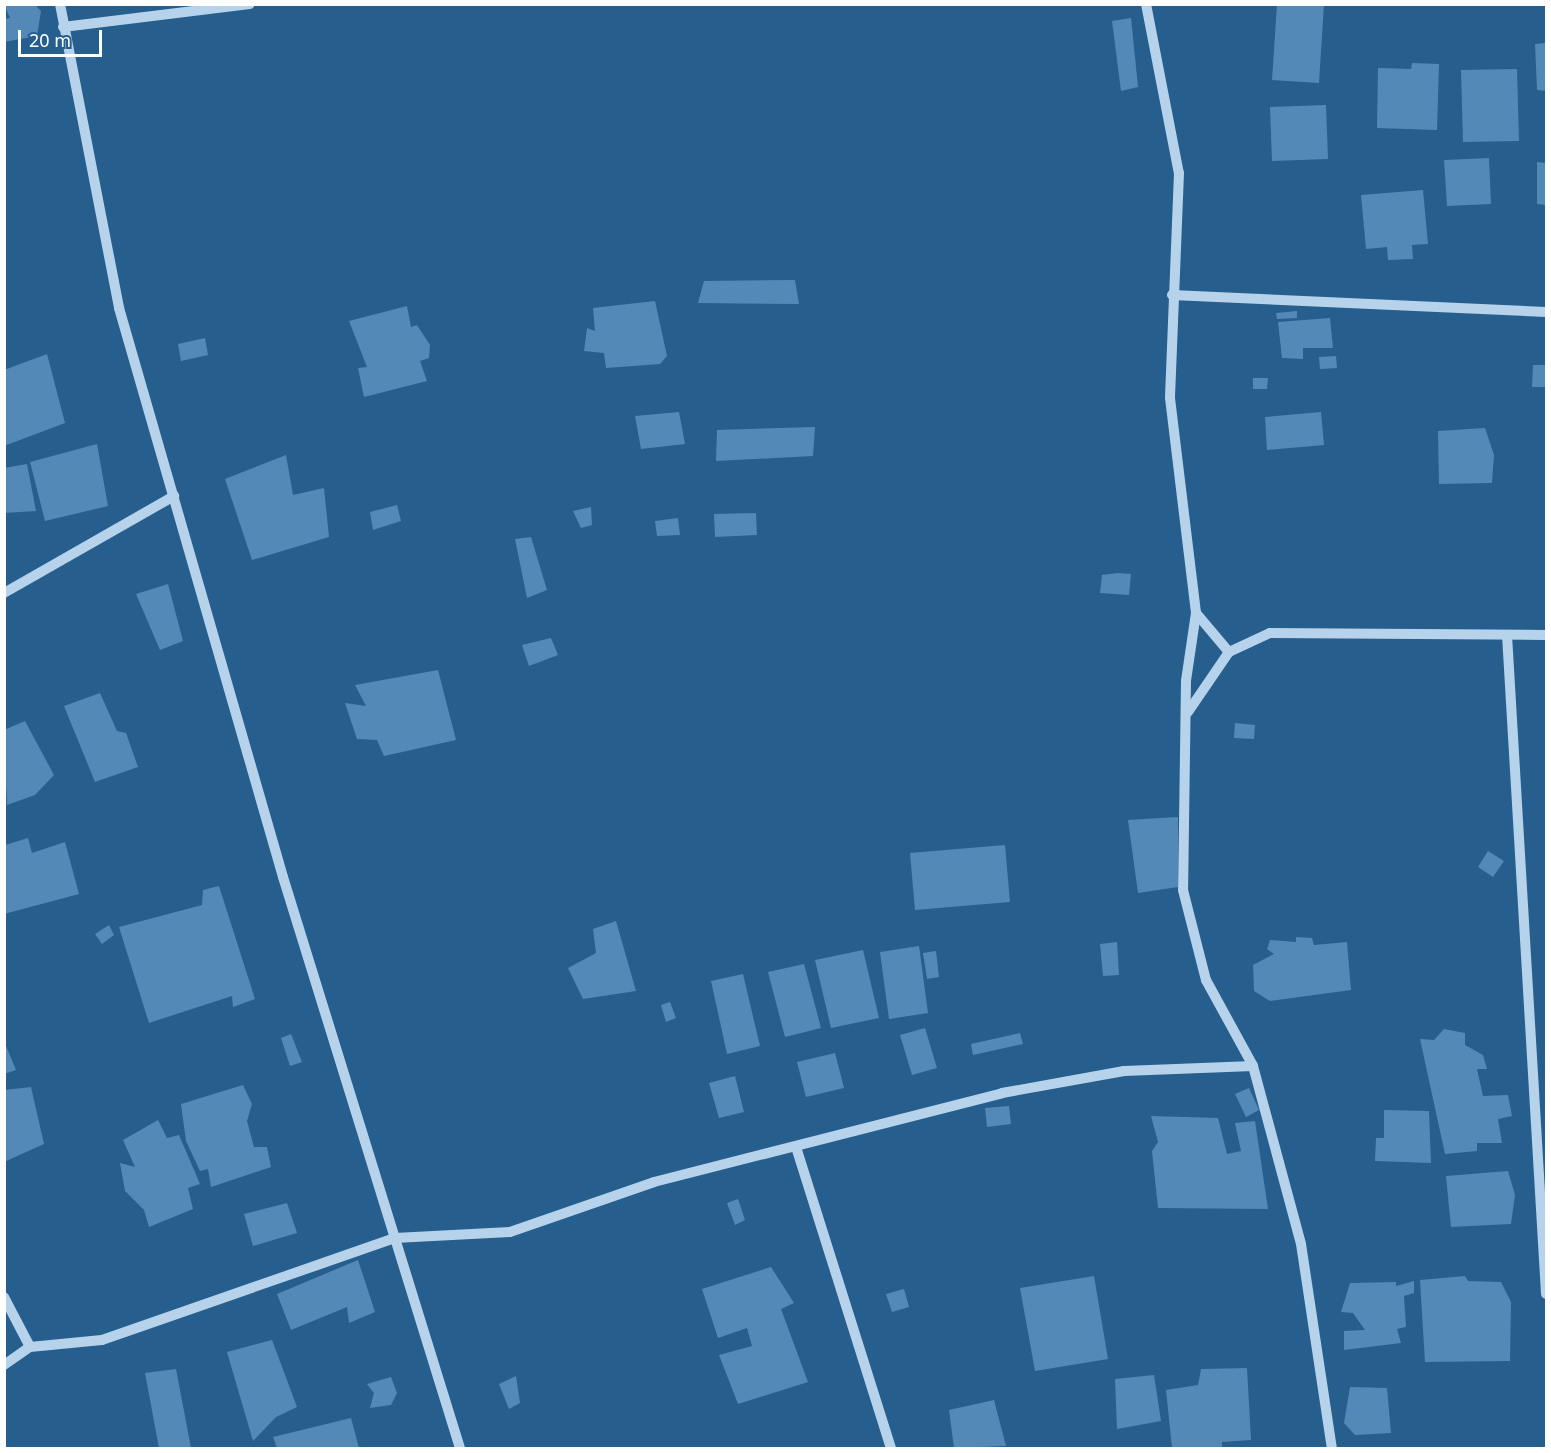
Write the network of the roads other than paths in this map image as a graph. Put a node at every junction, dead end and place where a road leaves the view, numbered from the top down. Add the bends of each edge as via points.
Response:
1 (60, 4) edge
2 (250, 4) edge
3 (1146, 4) edge
4 (63, 27) junction
5 (1173, 295) junction
6 (1546, 312) edge
7 (174, 496) junction
8 (4, 593) edge
9 (1196, 613) junction
10 (1506, 635) junction
11 (1546, 635) edge
12 (1229, 652) junction
13 (1188, 712) junction
14 (1253, 1066) junction
15 (796, 1147) junction
16 (395, 1238) junction
17 (1546, 1294) edge
18 (4, 1297) edge
19 (30, 1347) junction
20 (4, 1365) edge
21 (460, 1449) edge
22 (891, 1449) edge
23 (1332, 1449) edge

1 - 4 street
2 - 4 street
3 - 5 street via 1179,173
4 - 7 street via 119,308
5 - 6 street
5 - 9 street via 1170,398
7 - 8 street
7 - 16 street via 283,877
9 - 12 street
9 - 13 street via 1186,681
10 - 11 street
10 - 12 street via 1270,633
10 - 17 street
12 - 13 street
13 - 14 street via 1183,890 1206,981
14 - 15 street via 1069,1078
14 - 23 street via 1301,1244
15 - 16 street via 654,1182 510,1232
15 - 22 street
16 - 19 street via 102,1340
16 - 21 street
18 - 19 street
19 - 20 street

